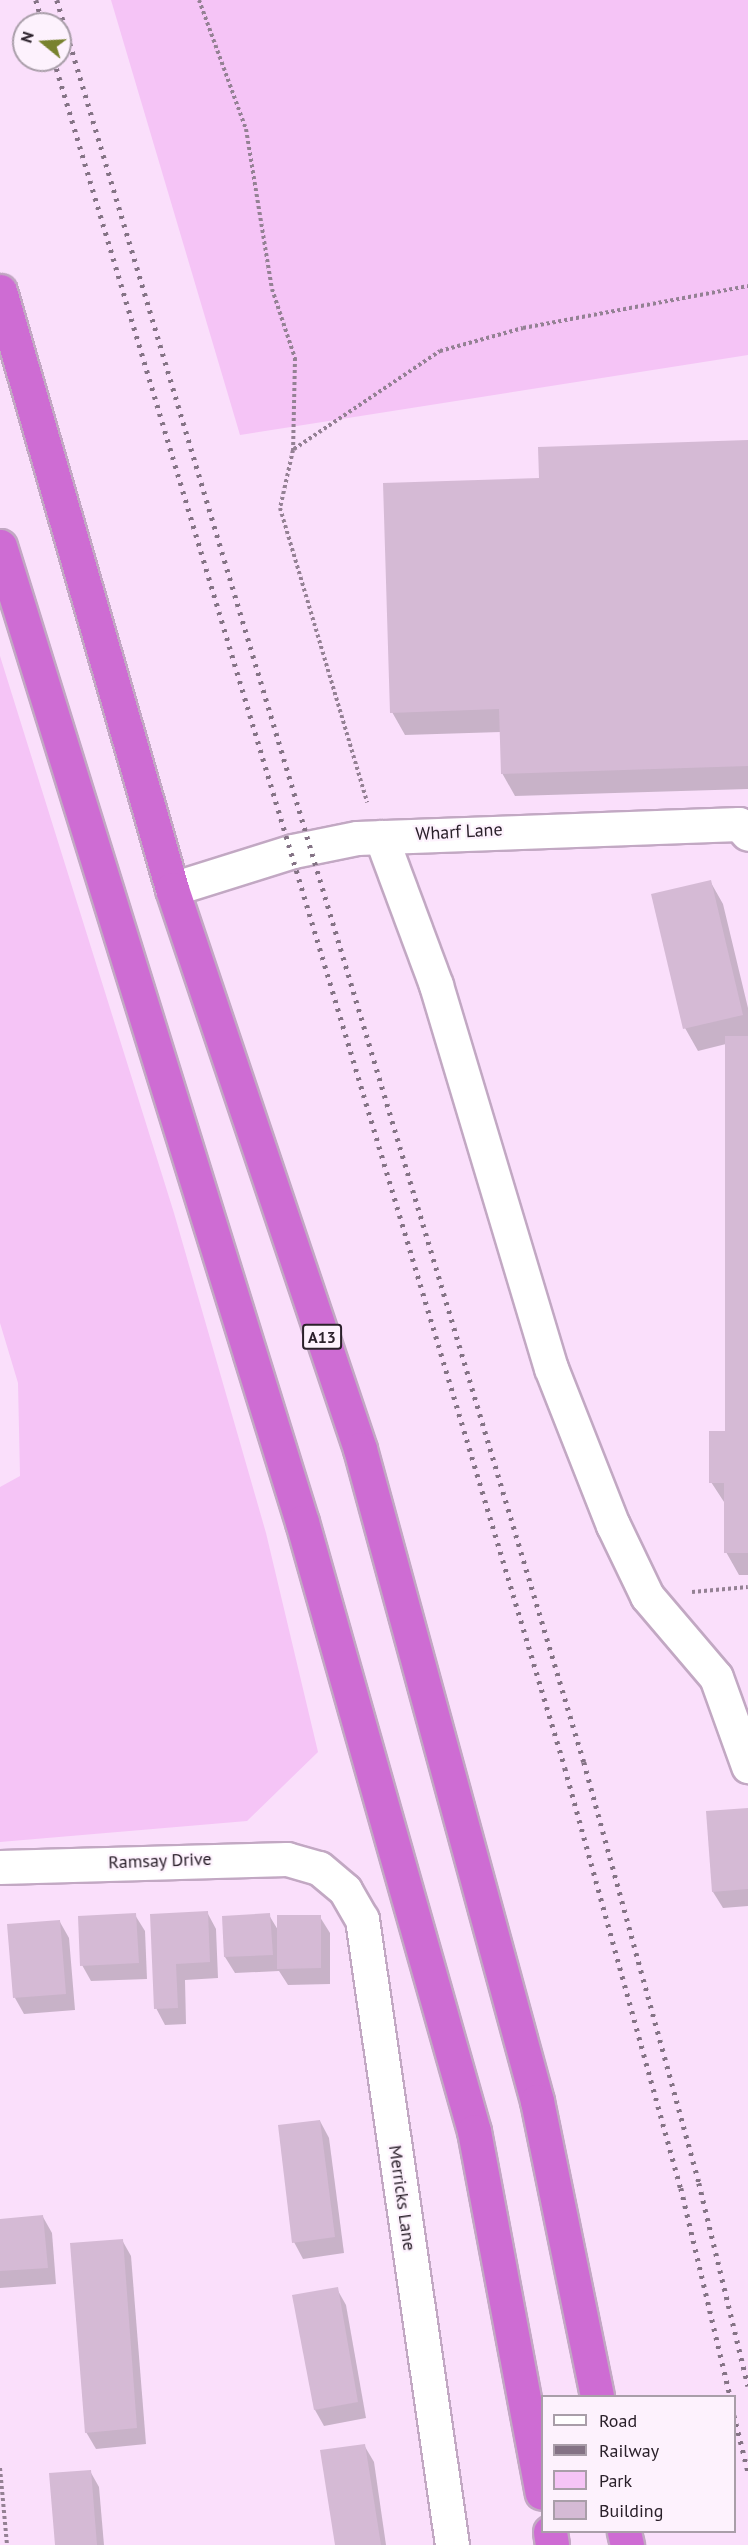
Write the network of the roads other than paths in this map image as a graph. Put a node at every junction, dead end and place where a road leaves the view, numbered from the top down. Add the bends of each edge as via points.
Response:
1 (0, 291) edge
2 (0, 546) edge
3 (748, 834) edge
4 (381, 837) junction
5 (172, 889) junction
6 (748, 1766) edge
7 (0, 1867) edge
8 (319, 1868) joint
9 (597, 2395) edge
10 (541, 2483) edge
11 (452, 2545) edge

1 - 5 highway, A13
2 - 10 highway via 302,1522 474,2131
3 - 4 street, Wharf Lane via 740,824
4 - 5 street, Wharf Lane via 293,851
4 - 6 street via 436,985 551,1368 647,1596 675,1636 716,1677
5 - 9 highway, A13 via 360,1449 537,2101
7 - 8 street, Ramsay Drive via 255,1858
8 - 11 street, Merricks Lane via 345,1890 362,1919

